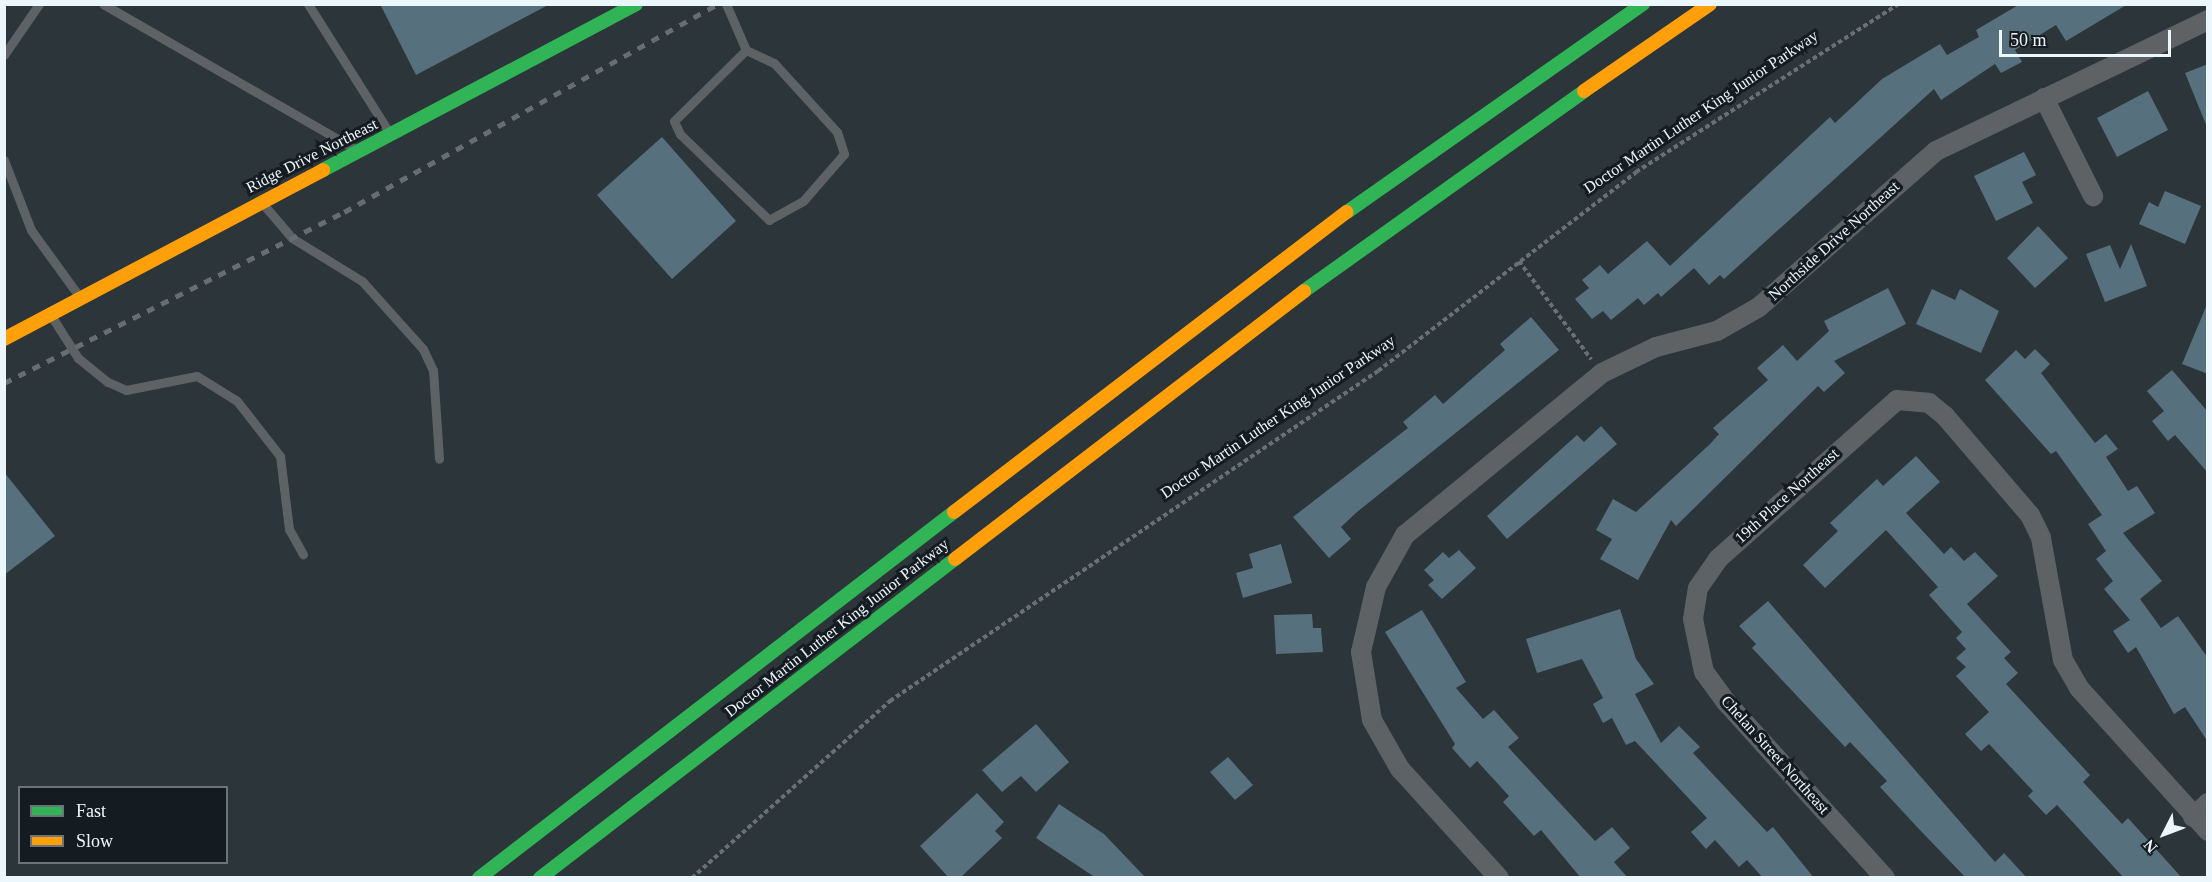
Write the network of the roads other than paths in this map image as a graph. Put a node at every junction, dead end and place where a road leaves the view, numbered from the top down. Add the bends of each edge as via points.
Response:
1 (39, 4) edge
2 (103, 4) edge
3 (308, 4) edge
4 (636, 4) edge
5 (726, 4) edge
6 (1642, 4) edge
7 (1710, 4) edge
8 (2208, 20) edge
9 (746, 50) junction
10 (4, 55) edge
11 (2044, 98) junction
12 (390, 134) junction
13 (358, 151) junction
14 (4, 160) edge
15 (2093, 196) dead end
16 (261, 201) junction
17 (80, 298) junction
18 (50, 315) junction
19 (4, 339) edge
20 (439, 459) dead end
21 (303, 554) dead end
22 (1693, 619) joint
23 (2200, 810) edge
24 (2208, 831) edge
25 (479, 878) edge
26 (540, 878) edge
27 (1499, 878) edge
28 (1885, 878) edge

1 - 10 lane
2 - 13 lane
3 - 12 lane
4 - 12 main road, Ridge Drive Northeast
5 - 9 lane
6 - 25 main road, Doctor Martin Luther King Junior Parkway via 1443,141 1235,296
7 - 26 main road, Doctor Martin Luther King Junior Parkway via 1377,235
8 - 11 street, Northside Drive Northeast
9 - 9 lane via 774,63 837,132 844,154 803,201 769,220 680,134 675,121
11 - 15 street
11 - 27 street, Northside Drive Northeast via 1936,151 1760,307 1717,331 1656,347 1602,373 1405,535 1376,588 1361,652 1372,720 1385,750
12 - 13 main road, Ridge Drive Northeast
13 - 16 main road, Ridge Drive Northeast
14 - 17 lane via 31,230
16 - 17 main road, Ridge Drive Northeast
16 - 20 lane via 292,238 362,281 423,349 433,370
17 - 18 main road, Ridge Drive Northeast
18 - 19 main road, Ridge Drive Northeast
18 - 21 lane via 78,358 108,382 126,390 197,376 237,401 280,456 289,529
22 - 23 street, 19th Place Northeast via 1698,588 1718,559 1886,406 1911,399 1929,404 1946,416 2030,515 2041,538 2063,660 2079,688
22 - 28 street, Chelan Street Northeast via 1704,672 1726,702
23 - 24 street

